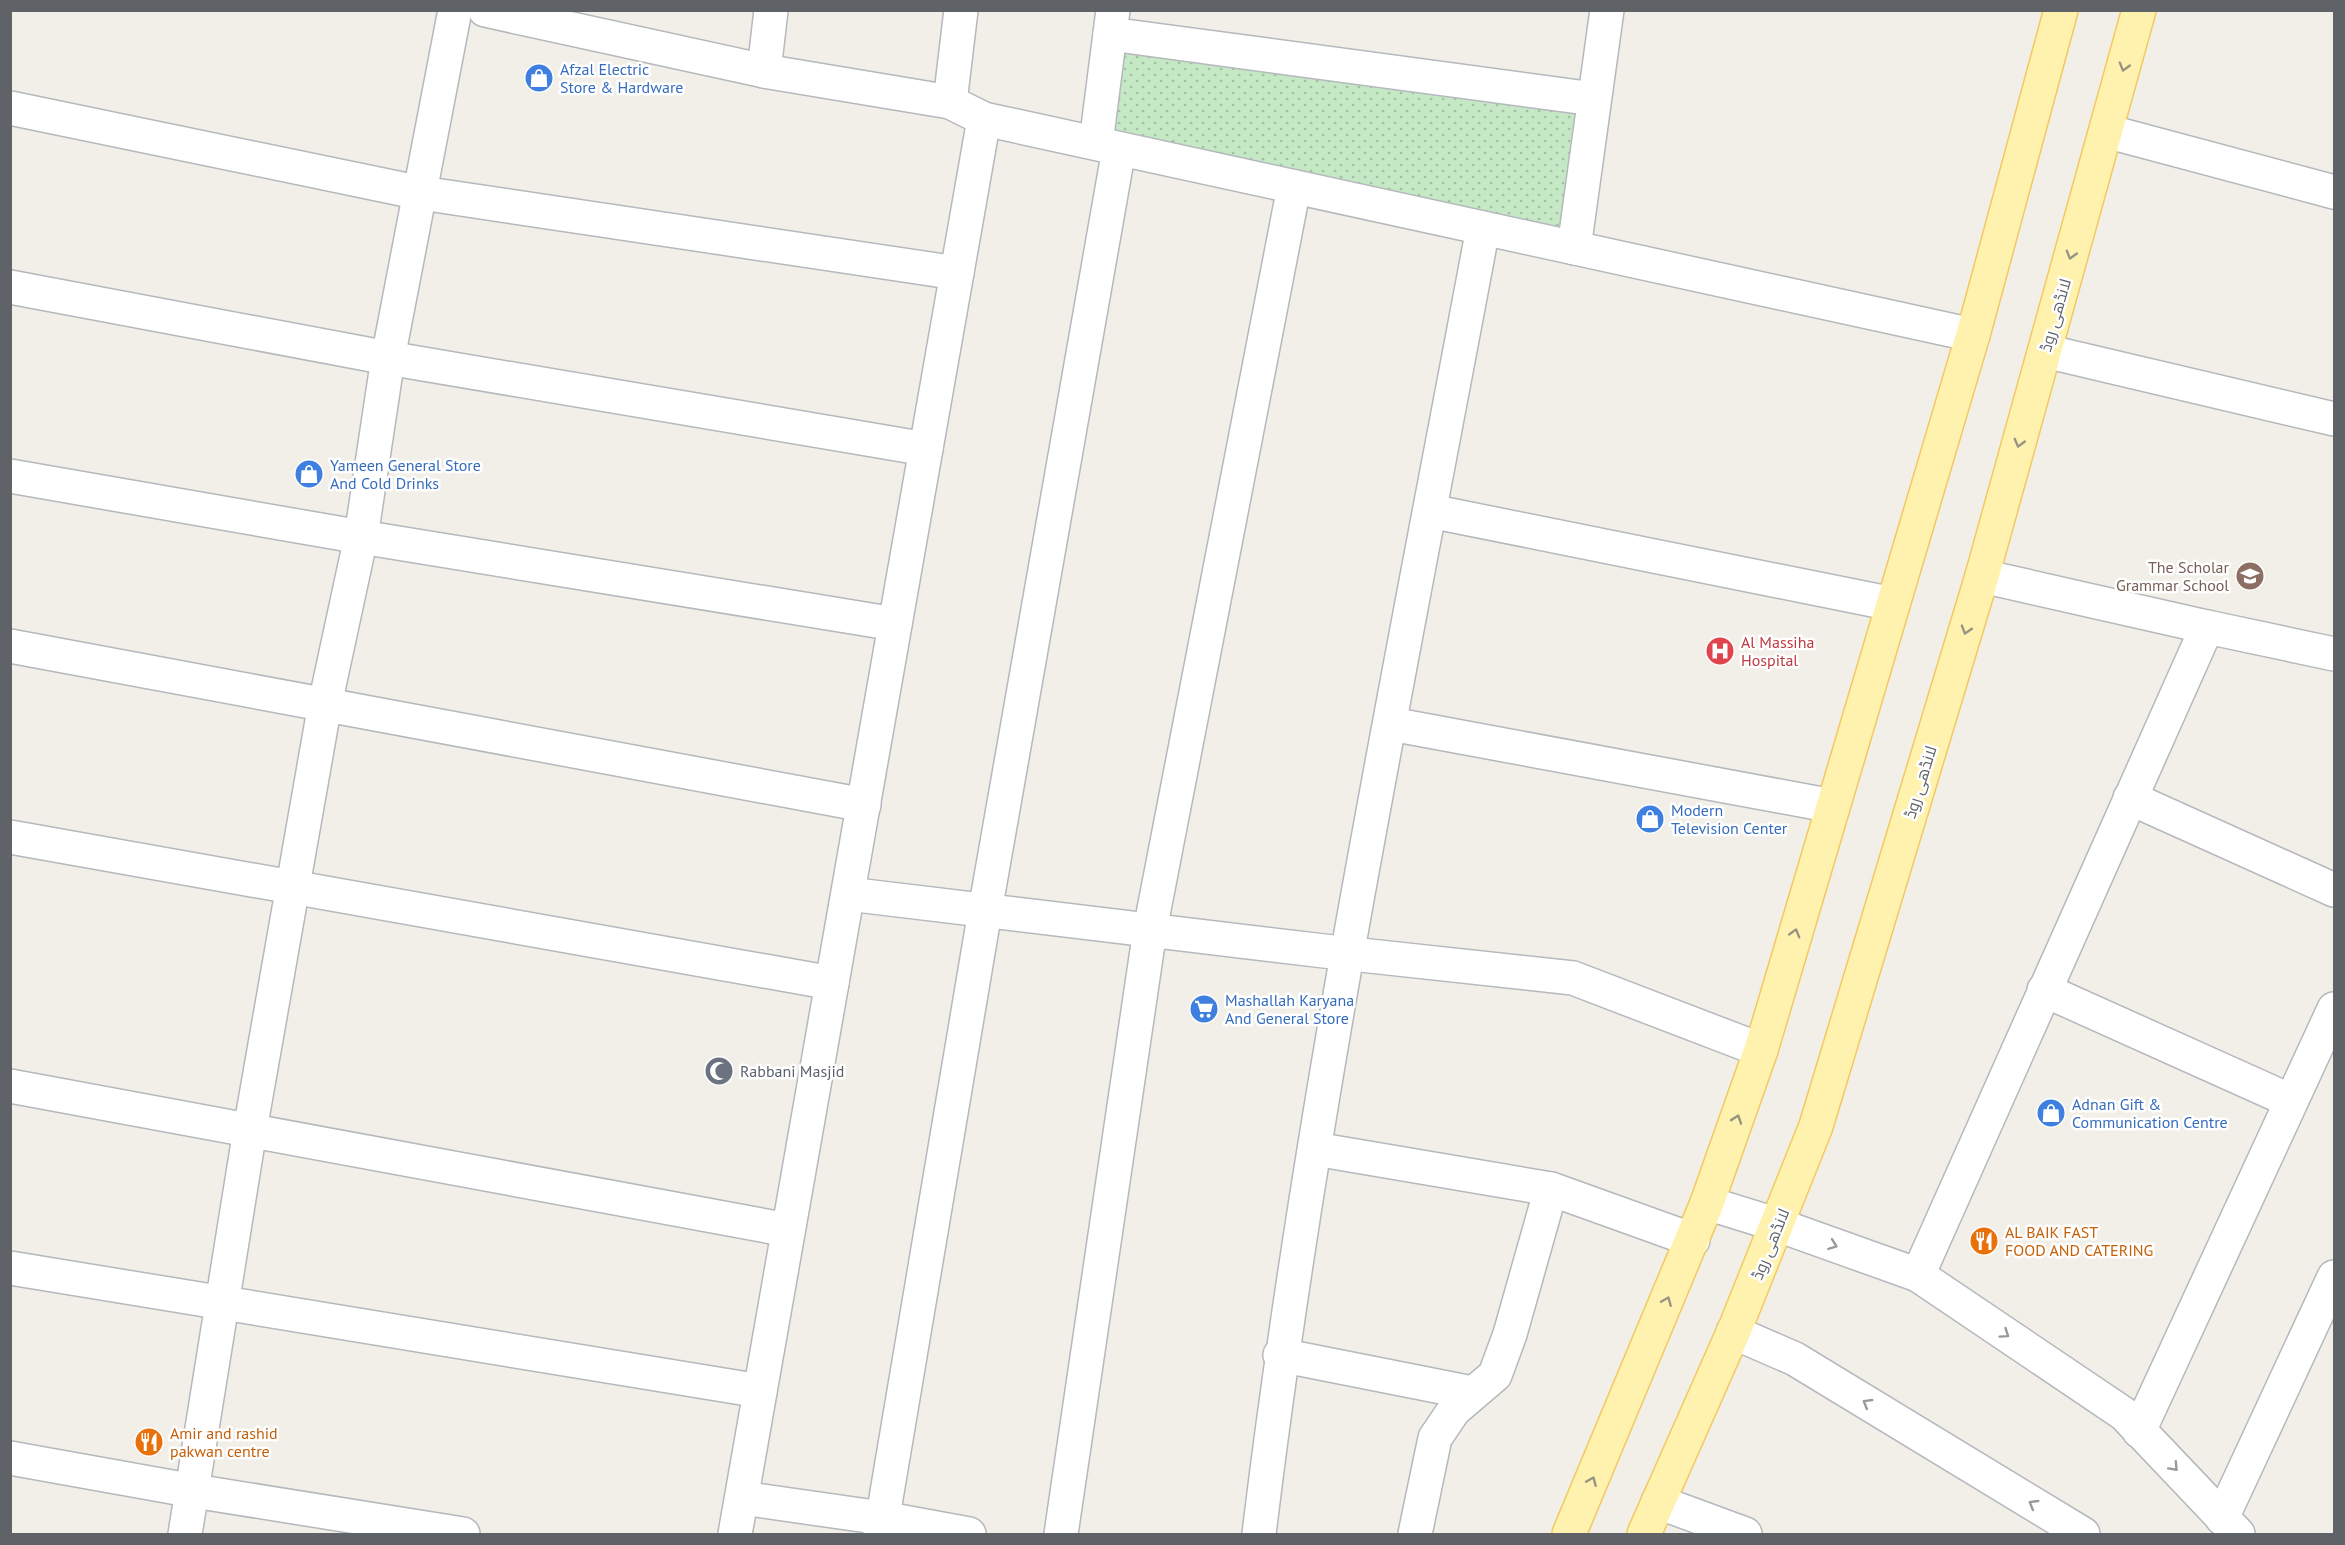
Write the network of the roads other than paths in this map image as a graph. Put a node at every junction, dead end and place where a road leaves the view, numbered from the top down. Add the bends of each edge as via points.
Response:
1 (455, 10) edge
2 (485, 10) edge
3 (771, 10) edge
4 (961, 10) edge
5 (1607, 10) edge
6 (2061, 10) edge
7 (2139, 10) edge
8 (565, 19) edge
9 (1112, 22) edge
10 (764, 71) junction
11 (1594, 99) junction
12 (950, 102) junction
13 (10, 108) edge
14 (984, 119) junction
15 (2106, 131) junction
16 (1107, 146) junction
17 (1294, 187) junction
18 (2334, 192) edge
19 (421, 193) junction
20 (1483, 228) junction
21 (1574, 248) junction
22 (957, 273) junction
23 (10, 286) edge
24 (1973, 335) junction
25 (2045, 351) junction
26 (388, 358) junction
27 (2334, 419) edge
28 (926, 449) junction
29 (10, 476) edge
30 (1430, 511) junction
31 (362, 537) junction
32 (1983, 576) junction
33 (1893, 604) junction
34 (895, 624) junction
35 (2207, 627) junction
36 (10, 645) edge
37 (2334, 654) edge
38 (325, 704) junction
39 (1390, 724) junction
40 (2130, 798) junction
41 (864, 805) junction
42 (1833, 806) junction
43 (10, 837) edge
44 (295, 888) junction
45 (2334, 890) edge
46 (848, 894) junction
47 (985, 911) junction
48 (1150, 930) junction
49 (1348, 953) junction
50 (832, 983) junction
51 (2044, 990) junction
52 (2334, 1010) edge
53 (1761, 1050) junction
54 (10, 1086) edge
55 (2291, 1101) junction
56 (250, 1130) junction
57 (1315, 1149) junction
58 (1551, 1189) junction
59 (1707, 1203) junction
60 (1778, 1225) junction
61 (788, 1230) junction
62 (1693, 1240) junction
63 (10, 1268) edge
64 (1918, 1275) junction
65 (2334, 1277) edge
66 (223, 1302) junction
67 (1733, 1332) junction
68 (1280, 1355) junction
69 (760, 1391) junction
70 (1472, 1393) junction
71 (2139, 1431) junction
72 (10, 1458) edge
73 (194, 1491) junction
74 (742, 1497) junction
75 (1658, 1502) junction
76 (881, 1526) edge
77 (2230, 1526) edge
78 (185, 1534) edge
79 (463, 1534) edge
80 (735, 1534) edge
81 (969, 1534) edge
82 (1061, 1534) edge
83 (1258, 1534) edge
84 (1415, 1534) edge
85 (1569, 1534) edge
86 (1644, 1534) edge
87 (1745, 1534) edge
88 (2083, 1534) edge

1 - 19 street
2 - 8 street
3 - 10 street
4 - 12 street
5 - 11 street
6 - 24 main road
7 -> 15 main road, لانڈھی روڈ
8 - 10 street
9 - 11 street
9 - 16 street
10 - 12 street
11 - 21 street
12 - 14 street
13 - 19 street
14 - 16 street
14 - 22 street
15 - 18 street
15 -> 25 main road, لانڈھی روڈ
16 - 17 street
16 - 47 street
17 - 20 street
17 - 48 street
19 - 22 street
19 - 26 street
20 - 21 street
20 - 30 street
21 - 24 street
22 - 28 street
23 - 26 street
24 - 33 main road
25 - 27 street
25 -> 32 main road, لانڈھی روڈ
26 - 28 street
26 - 31 street
28 - 34 street
29 - 31 street
30 - 33 street
30 - 39 street
31 - 34 street
31 - 38 street
32 - 35 street
32 -> 60 main road, لانڈھی روڈ via 1816,1126
33 - 42 main road
34 - 41 street
35 - 37 street
35 - 40 street
36 - 38 street
38 - 41 street
38 - 44 street
39 - 42 street
39 - 49 street
40 - 45 street
40 - 51 street
41 - 46 street
53 -> 42 main road
43 - 44 street
44 - 50 street
44 - 56 street
46 - 47 street
46 - 50 street
47 - 48 street
47 - 76 street
48 - 49 street
48 - 82 street
49 - 53 street via 1573,978
49 - 57 street
50 - 61 street
51 - 55 street
51 - 64 street
52 - 55 street
59 -> 53 main road
54 - 56 street
55 - 71 street
56 - 61 street
56 - 66 street
57 - 58 street
57 - 68 street
58 - 62 street
58 - 70 street via 1495,1375
59 - 60 street
59 - 62 main road
60 -> 64 street
60 - 67 main road, لانڈھی روڈ
61 - 69 street
85 -> 62 main road
63 - 66 street
64 -> 71 street via 2124,1414
65 - 77 street
66 - 69 street
66 - 73 street
67 - 75 main road, لانڈھی روڈ
88 -> 67 street via 1795,1359
68 - 70 street
68 - 83 street
69 - 74 street
70 - 84 street via 1454,1410 1435,1438
71 -> 77 street
72 - 73 street
73 - 78 street
73 - 79 street
74 - 76 street
74 - 80 street
75 - 86 main road, لانڈھی روڈ
75 - 87 street
76 - 81 street

